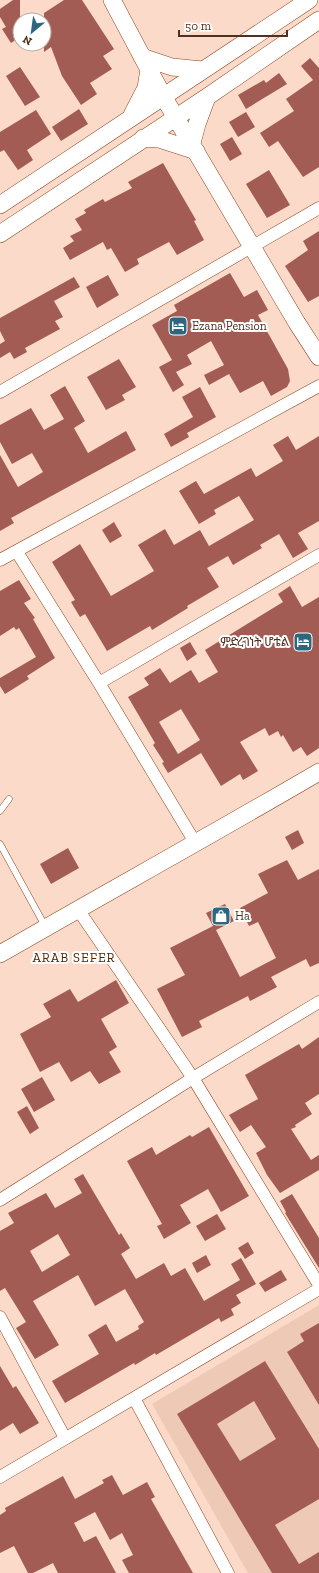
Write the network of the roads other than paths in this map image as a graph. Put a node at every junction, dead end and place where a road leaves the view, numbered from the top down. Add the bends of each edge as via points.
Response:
1 (112, 0) edge
2 (309, 0) edge
3 (319, 20) edge
4 (146, 63) junction
5 (202, 70) junction
6 (163, 96) junction
7 (207, 97) junction
8 (131, 117) junction
9 (176, 117) junction
10 (143, 138) junction
11 (194, 147) junction
12 (0, 205) edge
13 (319, 208) edge
14 (0, 232) edge
15 (253, 247) junction
16 (319, 357) edge
17 (319, 386) edge
18 (0, 392) edge
19 (17, 552) junction
20 (319, 555) edge
21 (0, 560) edge
22 (99, 683) junction
23 (319, 772) edge
24 (9, 799) dead end
25 (0, 811) edge
26 (0, 844) edge
27 (196, 844) junction
28 (77, 908) junction
29 (46, 927) junction
30 (0, 954) edge
31 (319, 1002) edge
32 (194, 1078) junction
33 (0, 1200) edge
34 (319, 1285) edge
35 (319, 1289) edge
36 (0, 1317) edge
37 (134, 1398) junction
38 (65, 1438) junction
39 (0, 1477) edge
40 (228, 1573) edge

1 - 4 street
2 - 5 street
3 - 7 street
4 - 5 street
4 - 6 street
4 - 8 street via 146,88
5 - 6 street
6 - 8 street
6 - 9 street
7 - 9 street
7 - 11 street via 197,124
8 - 12 street
9 - 10 street
9 - 11 street
10 - 11 street
10 - 14 street
11 - 15 street
13 - 15 street
15 - 16 street
15 - 18 street
17 - 19 street
19 - 21 street
19 - 22 street
20 - 22 street
22 - 27 street
23 - 27 street
24 - 25 lane
26 - 29 lane
27 - 28 street
28 - 29 street
28 - 32 street
29 - 30 street
31 - 32 street
32 - 33 street
32 - 34 street
35 - 37 street
36 - 38 street
37 - 38 street
37 - 40 street
38 - 39 street

